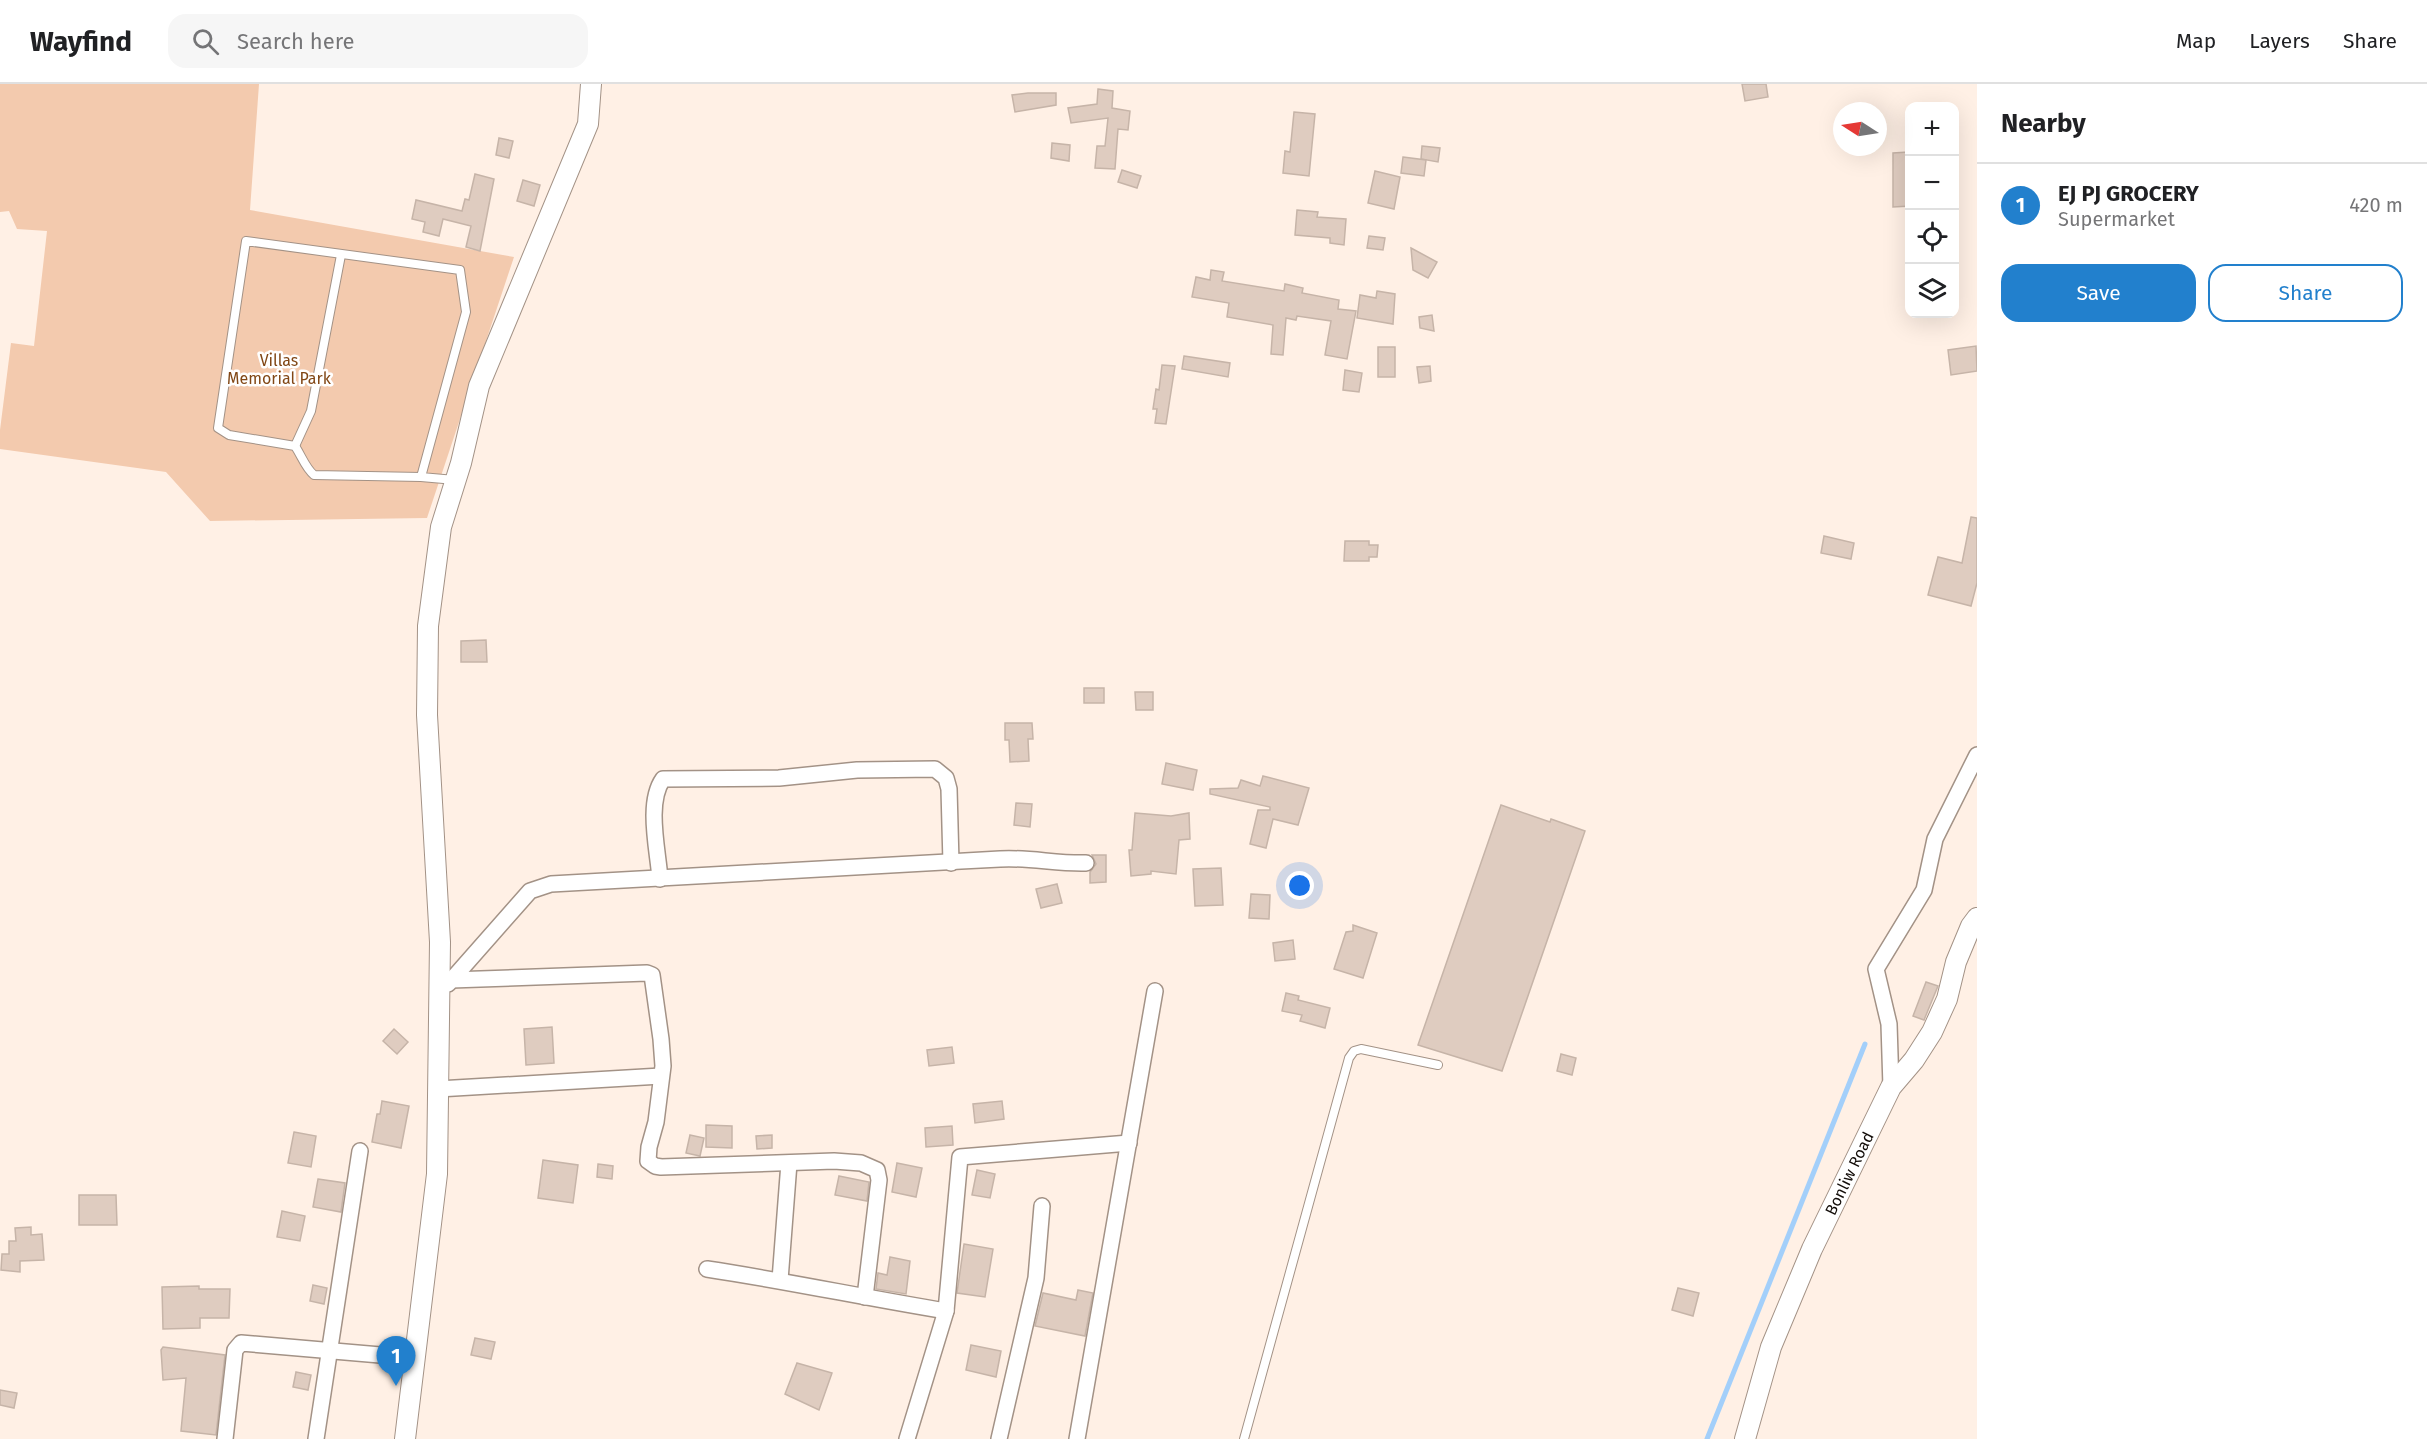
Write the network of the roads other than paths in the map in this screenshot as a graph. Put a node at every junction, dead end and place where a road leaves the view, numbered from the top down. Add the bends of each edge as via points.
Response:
1 (591, 84) edge
2 (341, 255) junction
3 (295, 446) junction
4 (421, 477) junction
5 (455, 480) junction
6 (1977, 755) edge
7 (951, 863) junction
8 (1086, 863) dead end
9 (660, 879) junction
10 (1977, 918) edge
11 (445, 987) junction
12 (1155, 991) dead end
13 (1438, 1065) dead end
14 (661, 1076) junction
15 (1891, 1087) junction
16 (438, 1089) junction
17 (1129, 1143) junction
18 (360, 1151) dead end
19 (789, 1163) junction
20 (1042, 1206) dead end
21 (707, 1269) dead end
22 (780, 1280) junction
23 (865, 1297) junction
24 (946, 1311) junction
25 (328, 1352) junction
26 (415, 1358) junction
27 (225, 1439) edge
28 (316, 1439) edge
29 (405, 1439) edge
30 (907, 1439) edge
31 (999, 1439) edge
32 (1077, 1439) edge
33 (1244, 1439) edge
34 (1745, 1439) edge

1 - 5 street via 588,124 479,386
2 - 3 lane via 310,411
2 - 3 lane via 246,241 218,428 229,435
2 - 4 lane via 460,270 466,312
3 - 4 lane via 314,475
4 - 5 lane
5 - 11 street via 441,527 428,626 427,715
6 - 15 street via 1935,839 1924,890 1876,969 1889,1024
7 - 8 street via 1002,859
7 - 9 street
7 - 9 street via 950,789 946,778 935,769 857,770 778,778 663,779 656,790 654,807
9 - 11 street via 550,884 530,891
10 - 15 street, Bonliw Road via 1956,962 1947,999 1932,1032
11 - 14 street via 652,975 661,1039
11 - 16 street
12 - 17 street
13 - 33 lane via 1361,1050 1354,1051 1349,1058
14 - 16 street
14 - 19 street via 649,1147 651,1164 661,1167
15 - 34 street, Bonliw Road via 1812,1249 1780,1325
16 - 26 street via 437,1174
17 - 24 street via 960,1157
17 - 32 street
18 - 25 street
19 - 22 street
19 - 23 street via 861,1163 877,1170
20 - 31 street via 1036,1278
21 - 22 street
22 - 23 street
23 - 24 street
24 - 30 street
25 - 26 street
25 - 27 street via 237,1345
25 - 28 street
26 - 29 street

